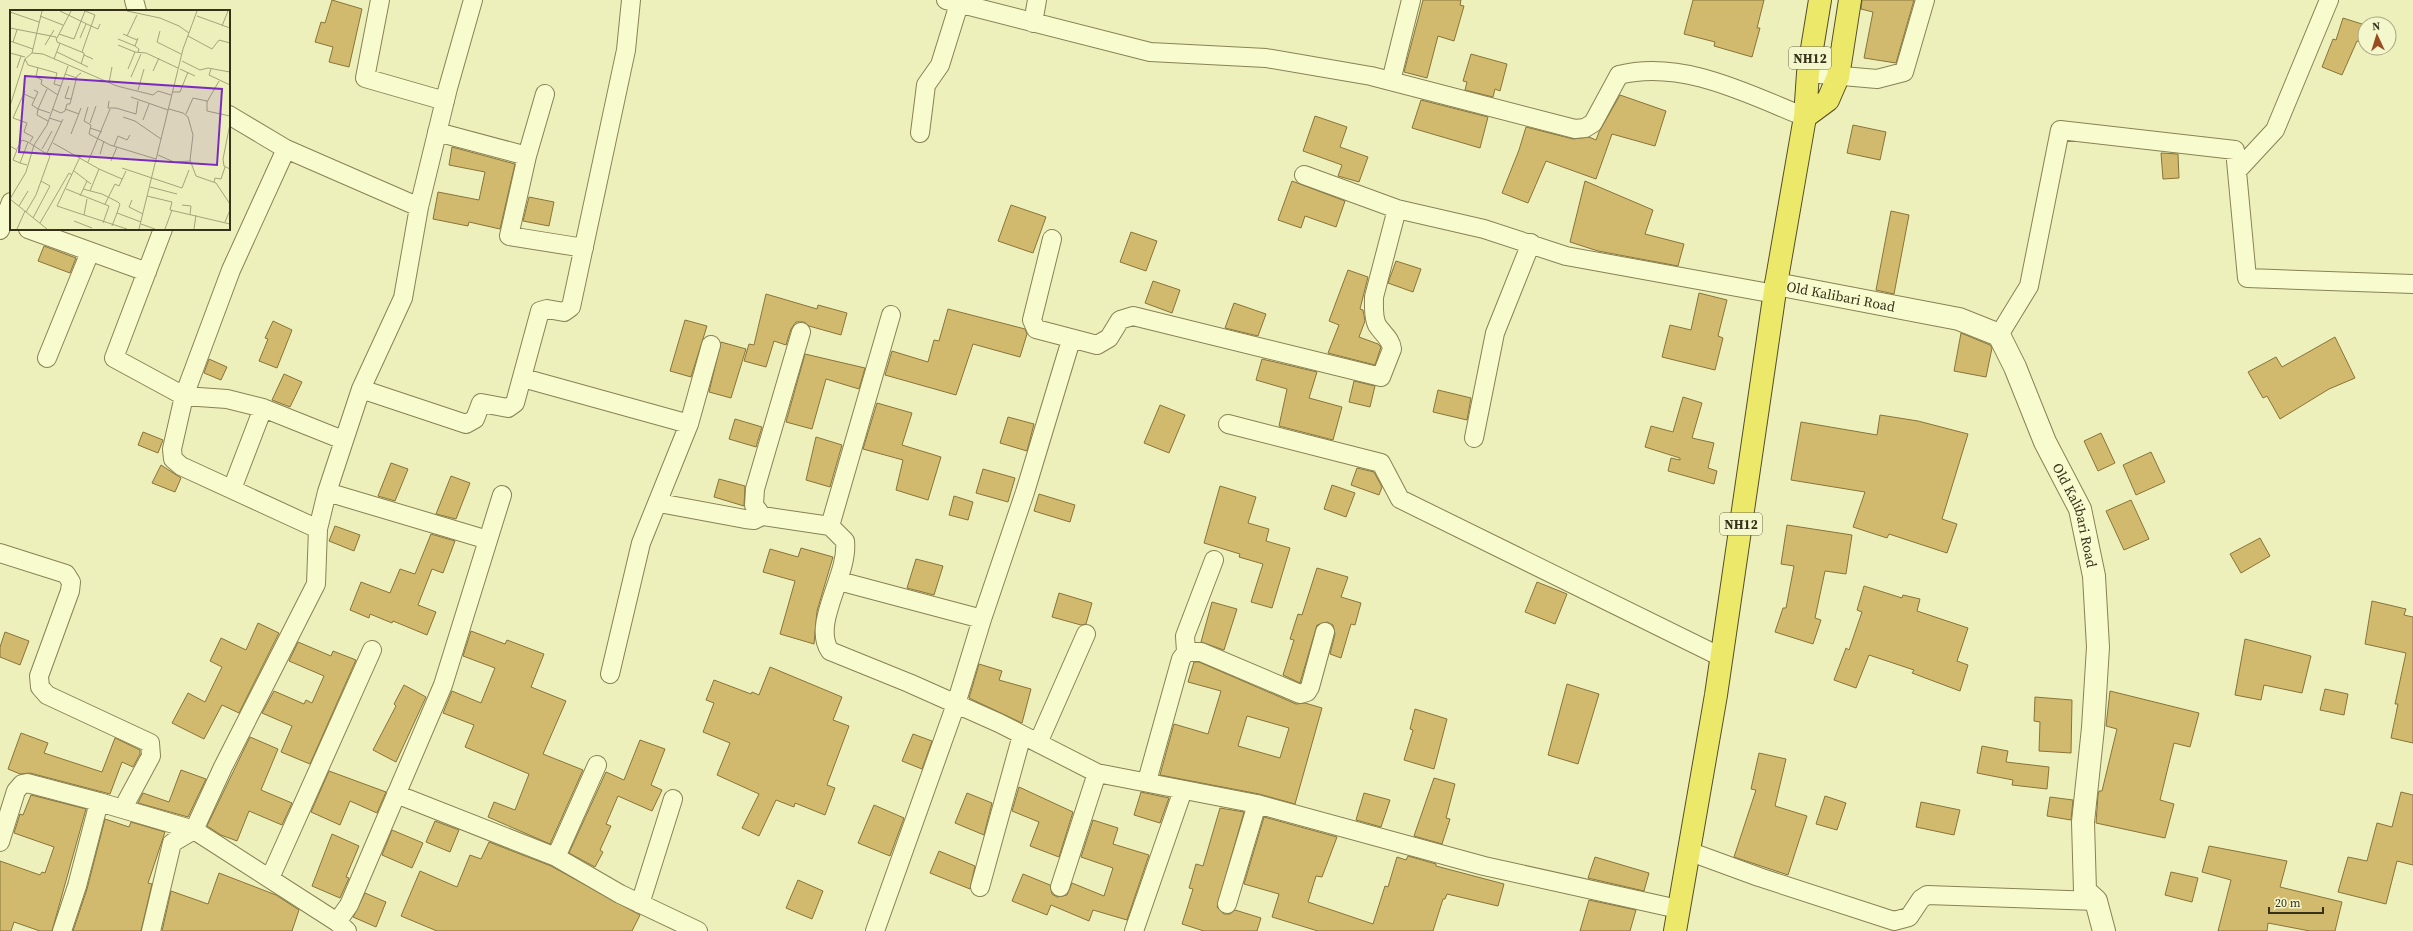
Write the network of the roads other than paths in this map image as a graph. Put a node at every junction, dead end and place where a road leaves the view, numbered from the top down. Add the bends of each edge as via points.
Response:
1 (134, 0) edge
2 (380, 0) edge
3 (473, 0) edge
4 (631, 0) edge
5 (1038, 0) edge
6 (1411, 0) edge
7 (1820, 0) edge
8 (1850, 0) edge
9 (1925, 0) edge
10 (2329, 0) edge
11 (952, 2) edge
12 (137, 10) edge
13 (1033, 23) junction
14 (1808, 73) junction
15 (1838, 77) junction
16 (1391, 81) junction
17 (545, 94) dead end
18 (445, 101) junction
19 (230, 116) edge
20 (1805, 117) junction
21 (437, 132) junction
22 (920, 133) dead end
23 (286, 149) junction
24 (527, 156) junction
25 (2237, 171) junction
26 (1304, 175) dead end
27 (10, 206) edge
28 (419, 207) junction
29 (1397, 209) junction
30 (5, 224) edge
31 (31, 230) edge
32 (162, 230) edge
33 (1052, 239) dead end
34 (1531, 243) junction
35 (584, 248) junction
36 (90, 252) junction
37 (147, 272) junction
38 (2413, 284) edge
39 (1775, 289) junction
40 (891, 315) dead end
41 (801, 332) dead end
42 (1999, 335) junction
43 (1071, 340) junction
44 (711, 345) dead end
45 (46, 358) dead end
46 (523, 378) junction
47 (362, 389) junction
48 (184, 396) junction
49 (263, 408) junction
50 (689, 424) junction
51 (1228, 424) dead end
52 (1474, 438) dead end
53 (343, 440) junction
54 (232, 489) junction
55 (327, 492) junction
56 (502, 495) dead end
57 (659, 503) junction
58 (762, 516) junction
59 (830, 526) junction
60 (318, 529) junction
61 (488, 540) junction
62 (0, 553) edge
63 (1214, 560) dead end
64 (839, 582) junction
65 (982, 620) junction
66 (1325, 632) dead end
67 (1086, 634) dead end
68 (372, 650) dead end
69 (1186, 652) junction
70 (1721, 657) junction
71 (610, 674) dead end
72 (956, 704) junction
73 (1022, 735) junction
74 (1038, 743) junction
75 (597, 765) dead end
76 (1097, 772) junction
77 (1147, 781) junction
78 (1183, 790) junction
79 (396, 794) junction
80 (673, 799) dead end
81 (99, 802) junction
82 (1257, 804) junction
83 (123, 808) junction
84 (194, 830) junction
85 (0, 842) edge
86 (1688, 851) junction
87 (556, 858) junction
88 (270, 878) junction
89 (980, 887) dead end
90 (1060, 887) dead end
91 (2096, 901) junction
92 (640, 904) junction
93 (1227, 904) dead end
94 (1678, 908) junction
95 (342, 926) edge
96 (62, 931) edge
97 (150, 931) edge
98 (698, 931) edge
99 (875, 931) edge
100 (1134, 931) edge
101 (1675, 931) edge
102 (2104, 931) edge

1 - 12 street
2 - 18 street via 364,78
3 - 18 street
4 - 35 street via 626,50
5 - 13 street
6 - 16 street
7 - 14 highway, NH12
8 - 15 highway
9 - 15 street via 1904,72 1877,79
10 - 25 street via 2275,130
11 - 13 street
11 - 22 street via 940,65 926,85
13 - 16 street via 1150,52 1266,58
14 - 15 street
14 - 20 highway, NH12
15 - 20 highway via 1828,100
16 - 20 street via 1575,129 1585,128 1593,123 1619,75 1665,72 1721,82
17 - 24 street
18 - 21 street
19 - 23 street
20 - 39 highway, NH12
21 - 24 street
21 - 28 street
23 - 28 street
23 - 48 street via 231,270
24 - 35 street via 509,236
25 - 38 street via 2247,278
25 - 42 street via 2234,150 2060,130 2029,286
26 - 29 street
27 - 30 street
28 - 47 street via 403,298
29 - 34 street via 1484,229
29 - 43 street via 1374,297 1377,324 1392,344 1381,377 1133,316 1120,320 1109,338 1097,345
31 - 36 street
32 - 37 street
33 - 43 street via 1032,325 1036,329
34 - 39 street via 1566,256
34 - 52 street via 1495,333
35 - 46 street via 571,307 564,312 540,310
36 - 37 street
36 - 45 street
37 - 48 street via 114,358
39 - 42 street, Old Kalibari Road via 1959,319
39 - 70 highway, NH12
40 - 59 street
41 - 58 street via 754,497 754,505
42 - 91 street, Old Kalibari Road via 2015,367 2045,442 2080,509 2094,576 2098,647 2083,822 2085,891
43 - 65 street via 1012,536
44 - 50 street
46 - 47 street via 512,407 481,403 475,419 466,424
46 - 50 street
47 - 53 street
48 - 49 street via 226,400
48 - 54 street via 172,448 173,459 181,466
49 - 53 street
49 - 54 street
50 - 57 street
51 - 70 street via 1381,463 1400,499
53 - 55 street
54 - 60 street
55 - 60 street
55 - 61 street
56 - 61 street
57 - 58 street via 746,519 754,520
57 - 71 street via 641,543
58 - 59 street
59 - 64 street via 845,541
60 - 84 street via 316,584 233,746
61 - 79 street via 443,684
62 - 83 street via 66,574 70,578 70,592 39,676 40,687 47,695 150,743 152,756
63 - 69 street via 1185,636
64 - 65 street
64 - 72 street via 824,632 824,642 830,651
65 - 72 street
66 - 69 street via 1310,687 1300,694 1201,652
67 - 74 street
68 - 88 street
69 - 77 street via 1181,659
70 - 86 highway, NH12
72 - 73 street
72 - 99 street
73 - 74 street
73 - 89 street
74 - 76 street
75 - 87 street
76 - 77 street
76 - 90 street
77 - 78 street
78 - 82 street
78 - 100 street
79 - 87 street
79 - 95 street
80 - 92 street
81 - 83 street
81 - 85 street via 27,783 22,784 16,791
81 - 96 street via 77,886
82 - 93 street
82 - 94 street via 1484,866
83 - 84 street
84 - 88 street
84 - 97 street via 172,844
86 - 91 street via 1758,877 1894,921 1909,917 1921,899 1928,895
86 - 94 highway, NH12
87 - 92 street
88 - 95 street
91 - 102 street, Old Kalibari Road
92 - 98 street
94 - 101 highway, NH12

